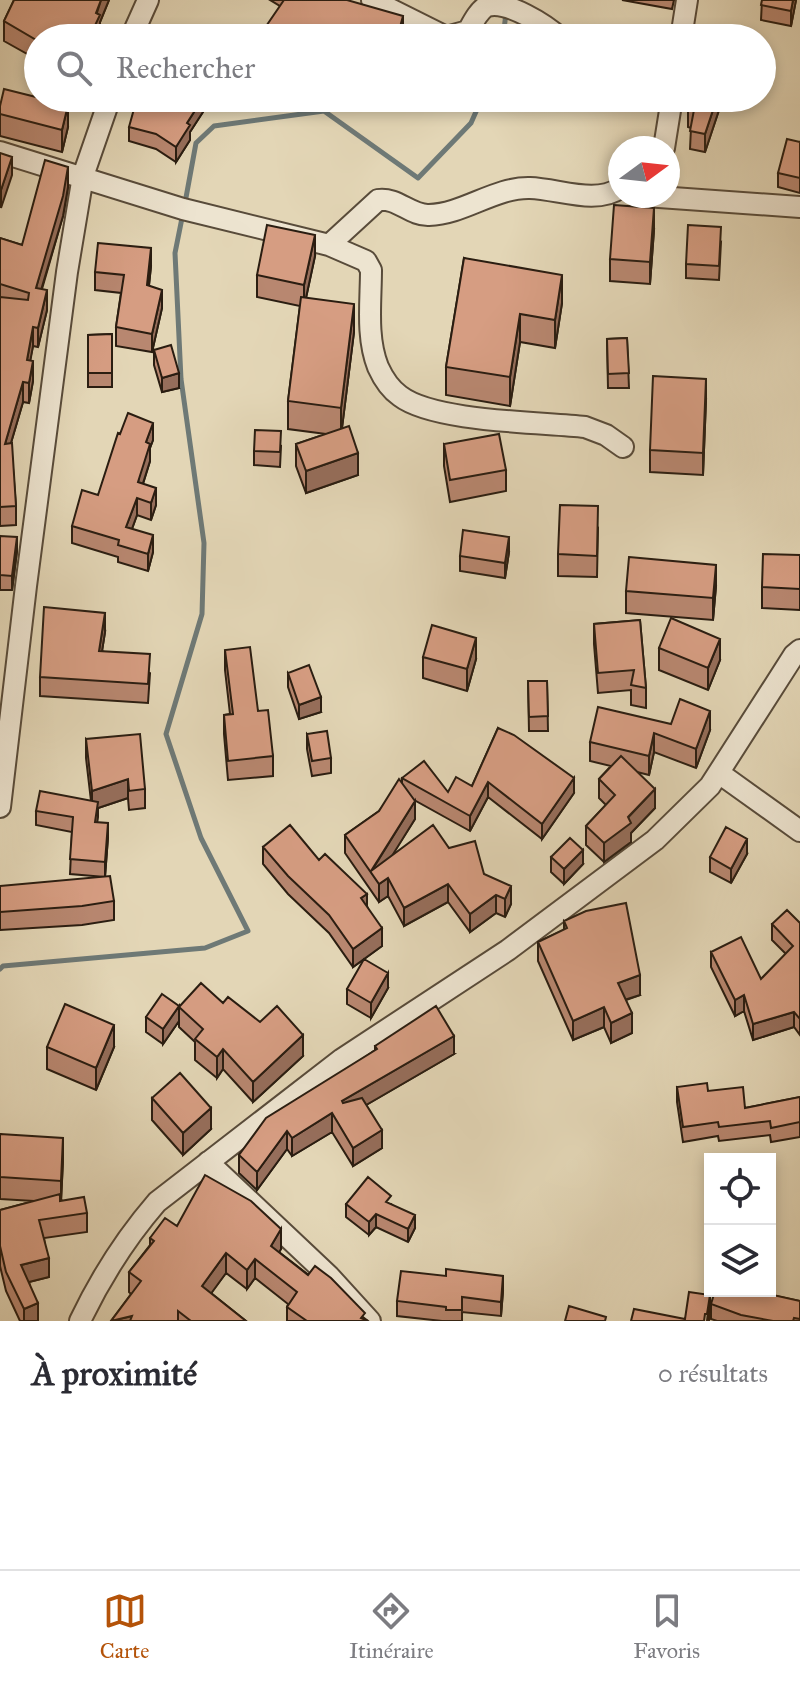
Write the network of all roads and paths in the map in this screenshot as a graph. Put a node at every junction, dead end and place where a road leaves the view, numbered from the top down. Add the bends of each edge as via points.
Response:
1 (148, 0) edge
2 (372, 0) edge
3 (687, 0) edge
4 (137, 24) edge
5 (420, 24) edge
6 (472, 24) edge
7 (545, 24) edge
8 (683, 24) edge
9 (105, 112) edge
10 (670, 112) edge
11 (666, 136) edge
12 (0, 152) edge
13 (83, 176) junction
14 (608, 194) edge
15 (680, 198) edge
16 (800, 207) edge
17 (329, 245) junction
18 (623, 447) dead end
19 (800, 650) edge
20 (719, 773) junction
21 (0, 807) edge
22 (800, 831) edge
23 (208, 1162) junction
24 (80, 1321) edge
25 (370, 1321) edge

1 - 4 street
2 - 5 street
3 - 8 street
6 - 7 street via 483,7 493,3
9 - 13 street
10 - 11 street
12 - 13 street
13 - 17 street via 183,209
13 - 21 street
14 - 17 street via 528,188 425,216 388,199 378,200
15 - 16 street
17 - 18 street via 369,265 371,341 386,382 399,396 444,414 585,427
19 - 20 street
20 - 22 street
20 - 23 street via 655,840 588,893 342,1059
23 - 24 street via 157,1202 132,1231
23 - 25 street

